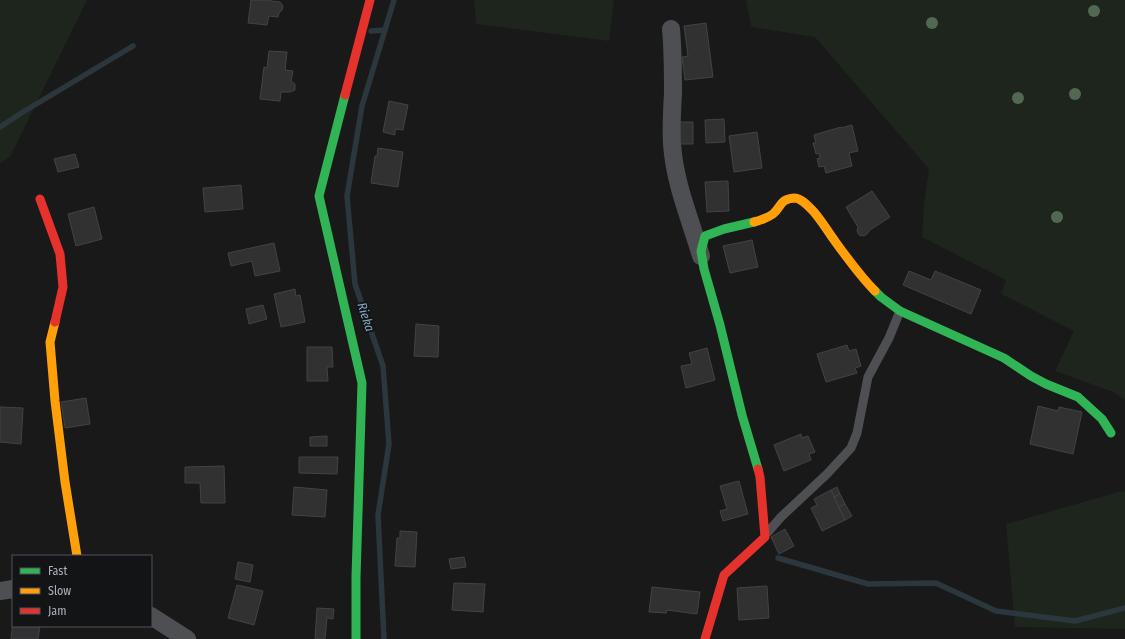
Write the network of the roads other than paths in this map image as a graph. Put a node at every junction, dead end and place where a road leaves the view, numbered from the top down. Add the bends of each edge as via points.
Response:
1 (370, 0) edge
2 (672, 29) dead end
3 (40, 199) dead end
4 (703, 261) junction
5 (900, 311) junction
6 (1111, 433) dead end
7 (765, 537) junction
8 (77, 555) edge
9 (12, 589) edge
10 (0, 591) edge
11 (152, 617) edge
12 (187, 639) edge
13 (356, 639) edge
14 (705, 639) edge

1 - 13 street via 319,196 362,383
2 - 4 street via 674,163 681,196
3 - 8 street via 60,254 63,287 50,342 55,401
4 - 5 street via 701,251 705,236 754,222 772,214 786,200 796,198 805,202 814,212 867,283
4 - 7 street via 760,477
5 - 6 street via 1004,358 1046,384 1078,397 1102,419
5 - 7 lane via 868,377 858,433 851,448 774,524
7 - 14 street via 724,575
9 - 10 street
11 - 12 street

